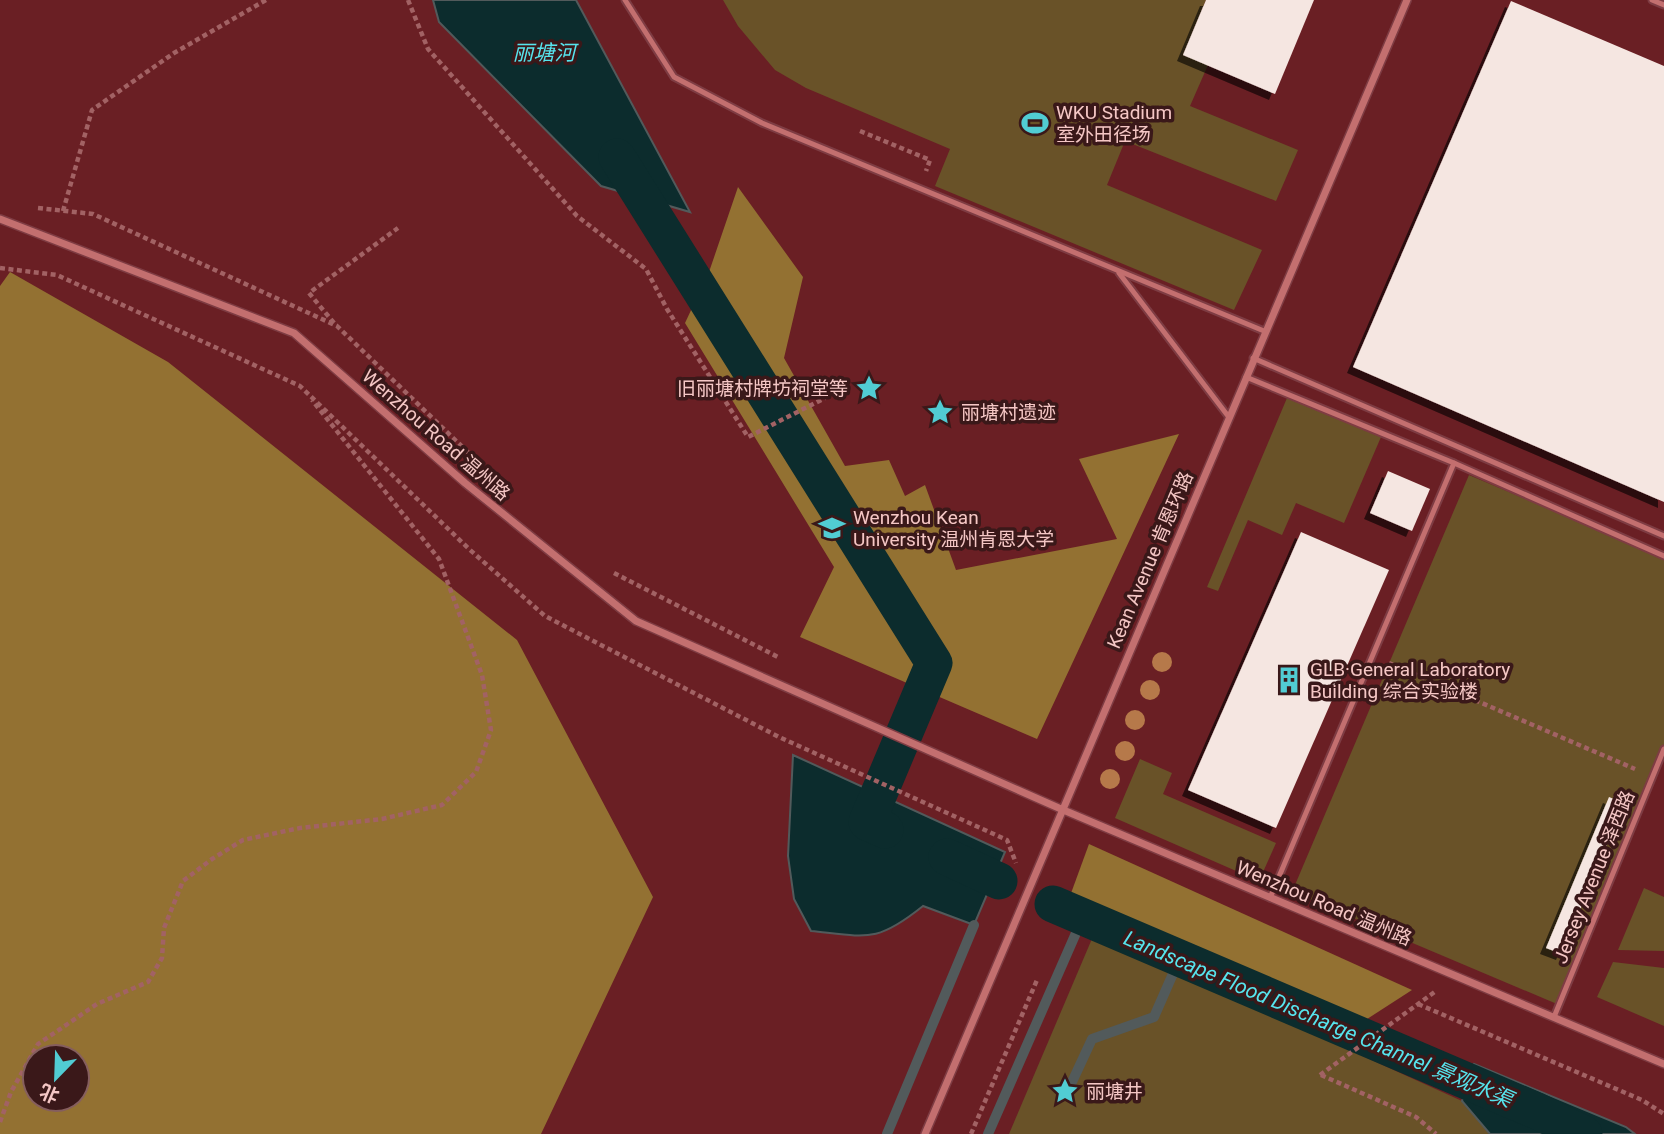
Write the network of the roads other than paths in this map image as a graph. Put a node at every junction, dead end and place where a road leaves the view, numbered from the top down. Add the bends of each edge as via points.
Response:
1 (625, 0) edge
2 (1407, 0) edge
3 (1652, 0) edge
4 (1664, 5) edge
5 (0, 219) edge
6 (1117, 270) junction
7 (1264, 331) junction
8 (1253, 358) junction
9 (1245, 376) junction
10 (1228, 416) junction
11 (1454, 463) junction
12 (1664, 536) edge
13 (1664, 556) edge
14 (1664, 749) edge
15 (1061, 809) junction
16 (1270, 898) junction
17 (1554, 1017) junction
18 (1664, 1064) edge
19 (925, 1134) edge

1 - 6 lane via 674,77 762,123
2 - 7 street, Kean Avenue 肯恩环路
3 - 4 lane
5 - 15 street, Wenzhou Road 温州路 via 294,333 465,483 636,621
6 - 7 lane
6 - 10 lane
7 - 8 street, Kean Avenue 肯恩环路
8 - 9 street, Kean Avenue 肯恩环路
8 - 12 lane
9 - 10 street, Kean Avenue 肯恩环路
9 - 11 lane
10 - 15 street, Kean Avenue 肯恩环路
11 - 13 lane
11 - 16 lane
14 - 17 lane, Jersey Avenue 泽西路
15 - 16 street, Wenzhou Road 温州路
15 - 19 street, Kean Avenue 肯恩环路
16 - 17 street, Wenzhou Road 温州路
17 - 18 street, Wenzhou Road 温州路

